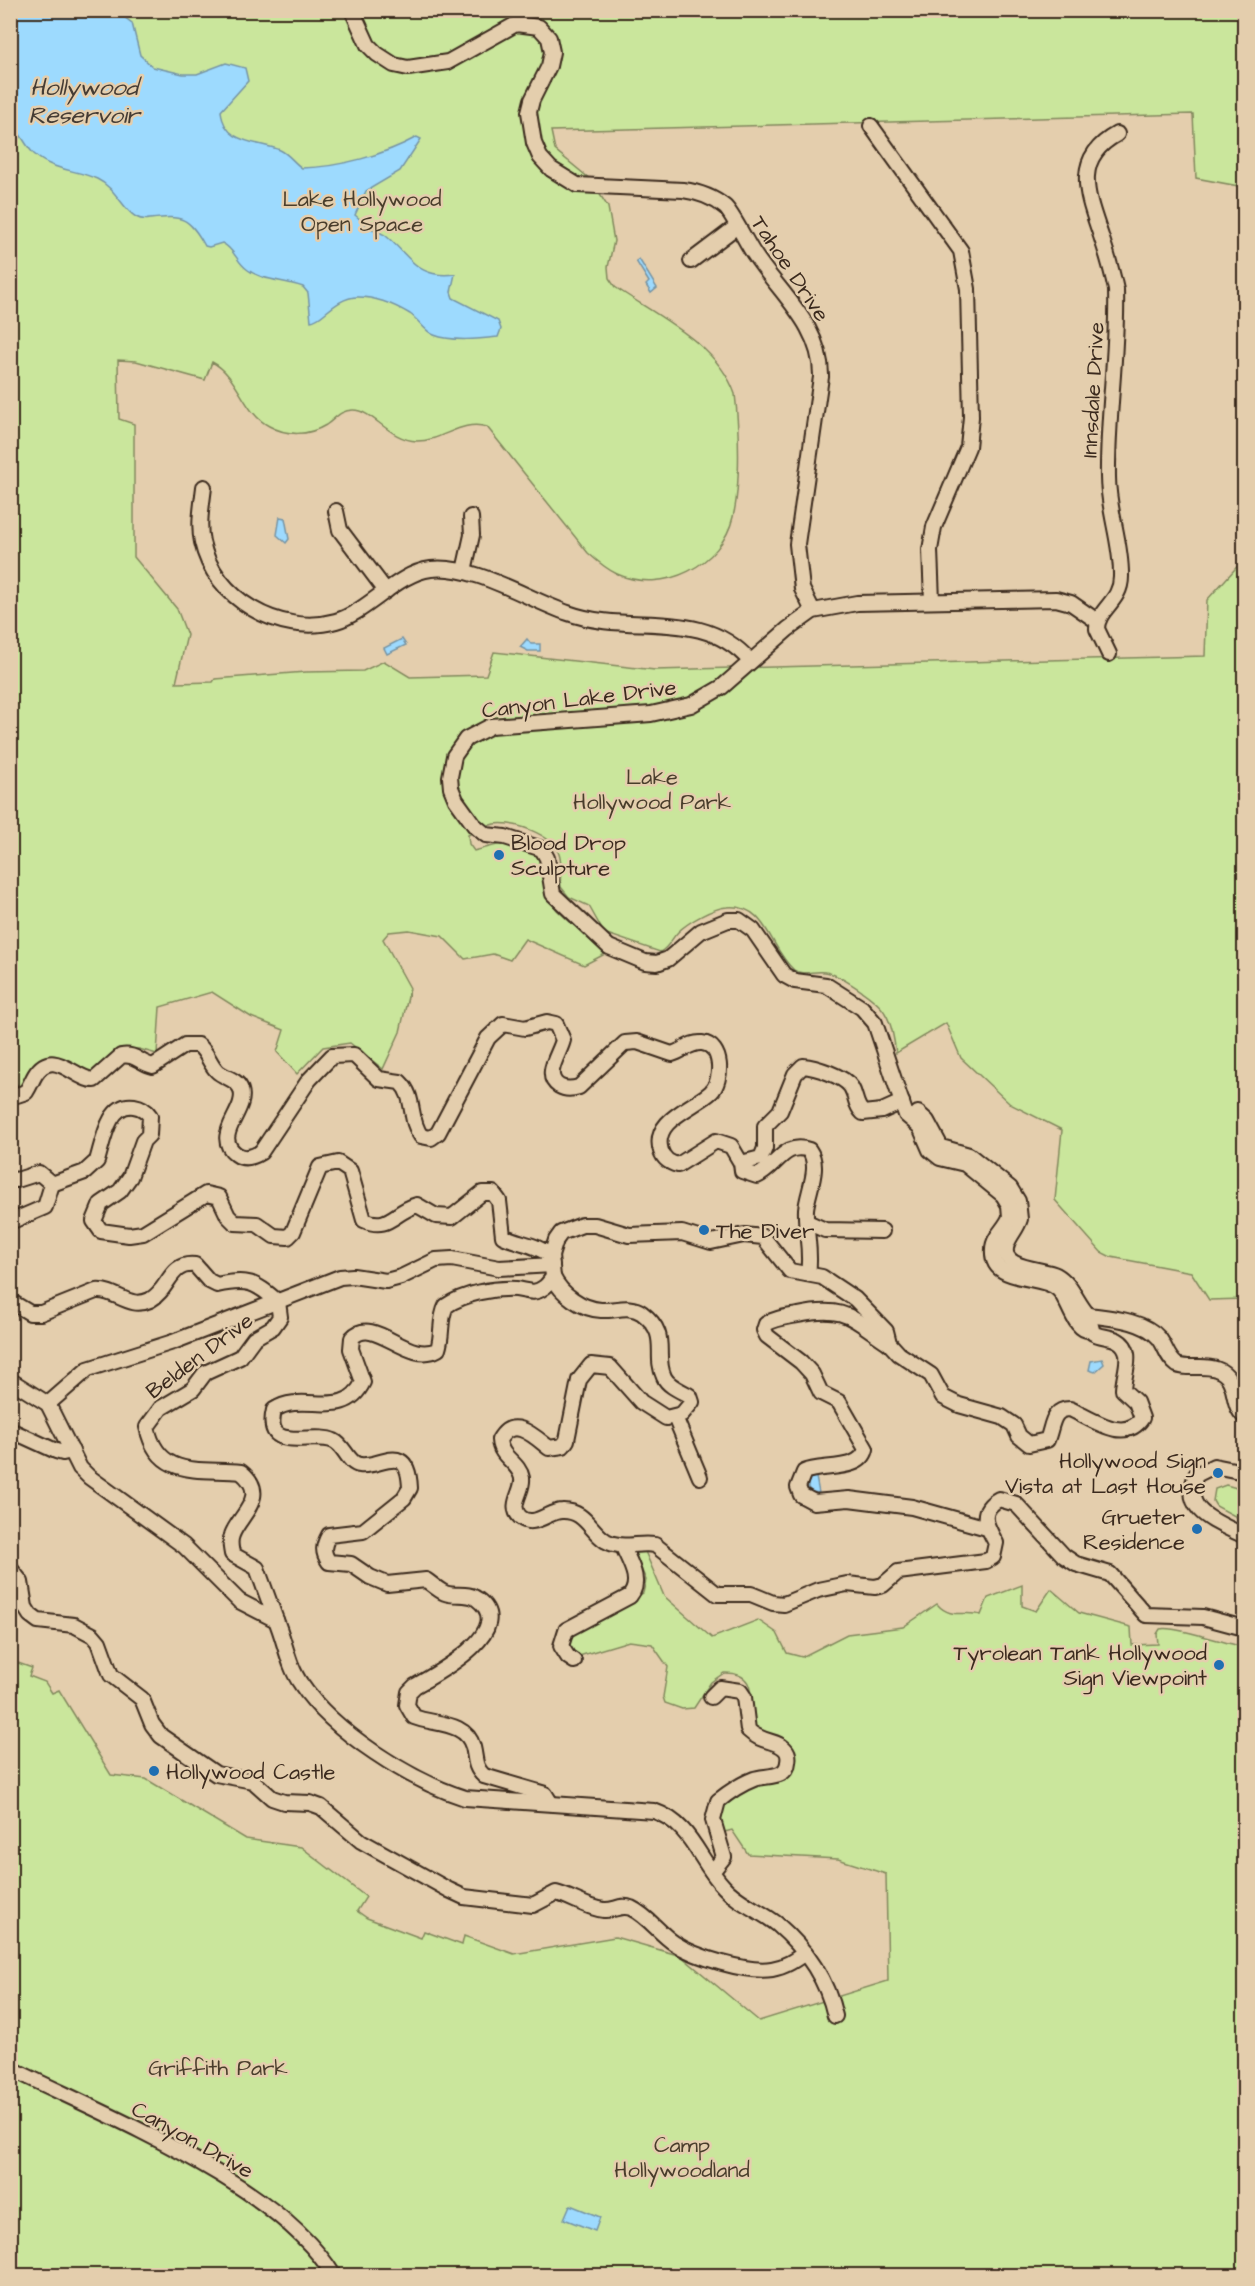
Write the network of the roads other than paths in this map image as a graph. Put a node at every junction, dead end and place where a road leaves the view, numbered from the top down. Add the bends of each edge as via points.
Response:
1 (352, 10) edge
2 (870, 126) dead end
3 (1117, 134) dead end
4 (736, 227) junction
5 (692, 261) dead end
6 (204, 487) dead end
7 (336, 511) dead end
8 (471, 517) dead end
9 (464, 571) junction
10 (386, 591) junction
11 (932, 601) junction
12 (813, 611) junction
13 (1097, 621) junction
14 (1109, 654) dead end
15 (750, 661) junction
16 (10, 1093) edge
17 (904, 1104) junction
18 (741, 1163) junction
19 (10, 1179) edge
20 (52, 1184) junction
21 (10, 1222) edge
22 (807, 1222) junction
23 (882, 1231) dead end
24 (552, 1266) junction
25 (808, 1274) junction
26 (10, 1301) edge
27 (278, 1302) junction
28 (1080, 1310) junction
29 (1153, 1332) junction
30 (889, 1343) junction
31 (10, 1380) edge
32 (48, 1404) junction
33 (1245, 1416) edge
34 (675, 1417) junction
35 (1245, 1425) edge
36 (10, 1430) edge
37 (72, 1451) junction
38 (1245, 1472) edge
39 (700, 1477) dead end
40 (987, 1528) junction
41 (1245, 1536) edge
42 (623, 1547) junction
43 (10, 1568) edge
44 (276, 1620) junction
45 (1245, 1628) edge
46 (574, 1661) dead end
47 (711, 1697) dead end
48 (550, 1802) junction
49 (712, 1872) junction
50 (805, 1953) junction
51 (835, 2016) dead end
52 (10, 2068) edge
53 (334, 2276) edge

1 - 4 street, Tahoe Drive via 377,54 394,65 408,68 448,62 516,24 539,27 549,38 552,52 529,112 534,143 551,170 577,185 700,193 725,207
2 - 11 street via 961,251 968,289 968,447 934,527 930,550
3 - 13 street, Innsdale Drive via 1094,153 1086,175 1091,210 1114,280 1117,315 1108,477 1121,577 1113,602
4 - 5 street
4 - 12 street, Tahoe Drive via 805,322 819,353 821,377 797,544 802,589
6 - 10 street via 200,522 207,558 232,595 252,608 292,622 334,622
7 - 10 street via 340,530
8 - 9 street via 472,535
9 - 10 street via 429,569
9 - 15 street via 568,614 599,622 682,626 716,634 736,645
11 - 12 street, Canyon Lake Drive via 856,603
11 - 13 street, Canyon Lake Drive via 1056,599 1071,603
12 - 15 street, Canyon Lake Drive
13 - 14 street via 1096,629
15 - 17 street, Canyon Lake Drive via 715,692 672,711 500,725 474,733 454,756 450,777 456,800 486,835 542,849 547,858 550,887 557,900 609,947 657,963 668,959 695,934 721,922 744,922 784,975 795,981 826,985 872,1017
16 - 18 street via 26,1092 36,1073 54,1063 86,1080 94,1080 121,1056 135,1056 153,1066 185,1045 198,1045 215,1069 237,1083 242,1091 242,1103 232,1117 228,1143 242,1157 251,1157 261,1152 321,1065 344,1053 354,1055 379,1080 393,1080 406,1088 414,1127 421,1136 431,1138 438,1132 495,1028 503,1024 525,1028 547,1022 556,1024 563,1040 552,1077 556,1084 571,1090 625,1043 637,1042 672,1054 695,1043 712,1048 718,1058 717,1082 711,1092 674,1117 659,1146 662,1155 678,1165 716,1141 731,1146
17 - 18 street via 863,1113 856,1106 847,1081 803,1066 795,1074 780,1111 765,1126 765,1148 760,1158
17 - 28 street via 906,1115 920,1127 935,1155 965,1164 1007,1199 1010,1217 993,1249 996,1264 1007,1274 1052,1285
18 - 22 street via 742,1171 757,1176 772,1167 785,1151 809,1150 815,1162
19 - 20 street via 39,1173
20 - 21 street via 45,1208
20 - 24 street via 92,1167 115,1113 128,1105 138,1106 150,1116 149,1135 130,1177 96,1211 94,1221 101,1231 143,1233 206,1194 219,1197 235,1223 258,1224 274,1236 288,1237 294,1232 320,1167 338,1162 350,1171 364,1220 386,1224 403,1209 417,1205 436,1216 452,1217 482,1193 493,1193 499,1200 503,1236 540,1247
22 - 23 street via 825,1230
22 - 25 street via 811,1255
24 - 25 street via 561,1233 595,1225 629,1235 682,1233 711,1242 754,1235 771,1244 790,1270
24 - 27 street via 499,1268 477,1262 436,1260 386,1281 340,1277
24 - 34 street via 559,1289 589,1307 600,1311 631,1308 647,1318 661,1340 664,1377 690,1396 692,1402
24 - 48 street via 543,1288 531,1293 502,1290 456,1299 446,1306 441,1341 433,1352 412,1351 368,1330 357,1332 351,1349 363,1382 358,1393 340,1403 287,1403 274,1410 272,1419 273,1427 286,1439 325,1438 342,1446 353,1462 361,1466 388,1458 397,1460 404,1468 410,1488 404,1498 363,1531 329,1535 324,1555 329,1562 351,1564 387,1584 426,1580 447,1594 476,1598 484,1606 487,1616 483,1635 468,1652 415,1686 407,1705 414,1717 456,1726 469,1737 477,1770 484,1776 545,1794
25 - 30 street via 836,1284 855,1299 886,1331
26 - 27 street, Belden Drive via 30,1313 41,1313 105,1290 129,1303 140,1303 165,1287 176,1268 185,1263 195,1264 217,1285 239,1280 252,1283
27 - 32 street via 88,1369
27 - 44 street, Belden Drive via 280,1317 273,1327 254,1338 240,1357 205,1373 193,1389 161,1408 147,1427 157,1454 168,1462 197,1470 241,1472 246,1476 253,1496 251,1509 237,1525 230,1543 232,1554 257,1568
28 - 29 street
28 - 30 street via 1097,1336 1116,1340 1128,1355 1123,1390 1136,1402 1142,1418 1131,1430 1121,1431 1062,1409 1052,1421 1047,1440 1029,1444 1002,1417 959,1406 943,1397 931,1375 910,1363
29 - 33 street via 1177,1365 1224,1373 1232,1383 1238,1409
29 - 35 street via 1156,1353 1164,1363 1182,1374 1217,1378 1227,1390 1233,1418
30 - 40 street via 834,1310 766,1324 767,1336 801,1362 821,1393 839,1402 866,1449 858,1461 804,1472 798,1487 801,1495 814,1502 849,1499 912,1507
31 - 32 street
32 - 37 street
34 - 39 street
34 - 42 street via 666,1418 640,1402 610,1367 591,1365 579,1380 563,1446 549,1448 516,1427 504,1432 499,1440 503,1455 520,1472 522,1486 515,1505 520,1517 533,1522 562,1510 577,1513 607,1542
36 - 37 street via 56,1451
37 - 44 street via 89,1477 184,1546 239,1601
38 - 41 street via 1214,1466 1196,1475 1191,1486 1200,1511
40 - 42 street via 996,1543 993,1557 987,1561 898,1572 883,1585 847,1584 818,1590 784,1604 751,1594 717,1594 655,1545
40 - 45 street via 984,1518 993,1503 999,1499 1016,1504 1064,1556 1076,1564 1110,1574 1146,1615 1203,1617
42 - 46 street via 636,1589 630,1596 566,1630 561,1646
43 - 50 street via 21,1582 30,1615 38,1621 74,1626 93,1635 111,1675 142,1699 160,1736 216,1774 254,1781 272,1798 284,1802 321,1807 361,1841 449,1890 464,1897 533,1905 556,1893 604,1910 630,1908 673,1943 756,1969 789,1964
44 - 48 street via 300,1683 330,1718 365,1746 447,1793 465,1798
47 - 49 street via 720,1688 740,1691 748,1731 762,1741 781,1745 789,1758 781,1773 756,1778 718,1801 713,1820 724,1857
48 - 49 street via 654,1811 669,1816 682,1827
49 - 50 street via 725,1889 777,1924
50 - 51 street via 830,1992
52 - 53 street, Canyon Drive via 178,2151 227,2180 267,2207 304,2240

